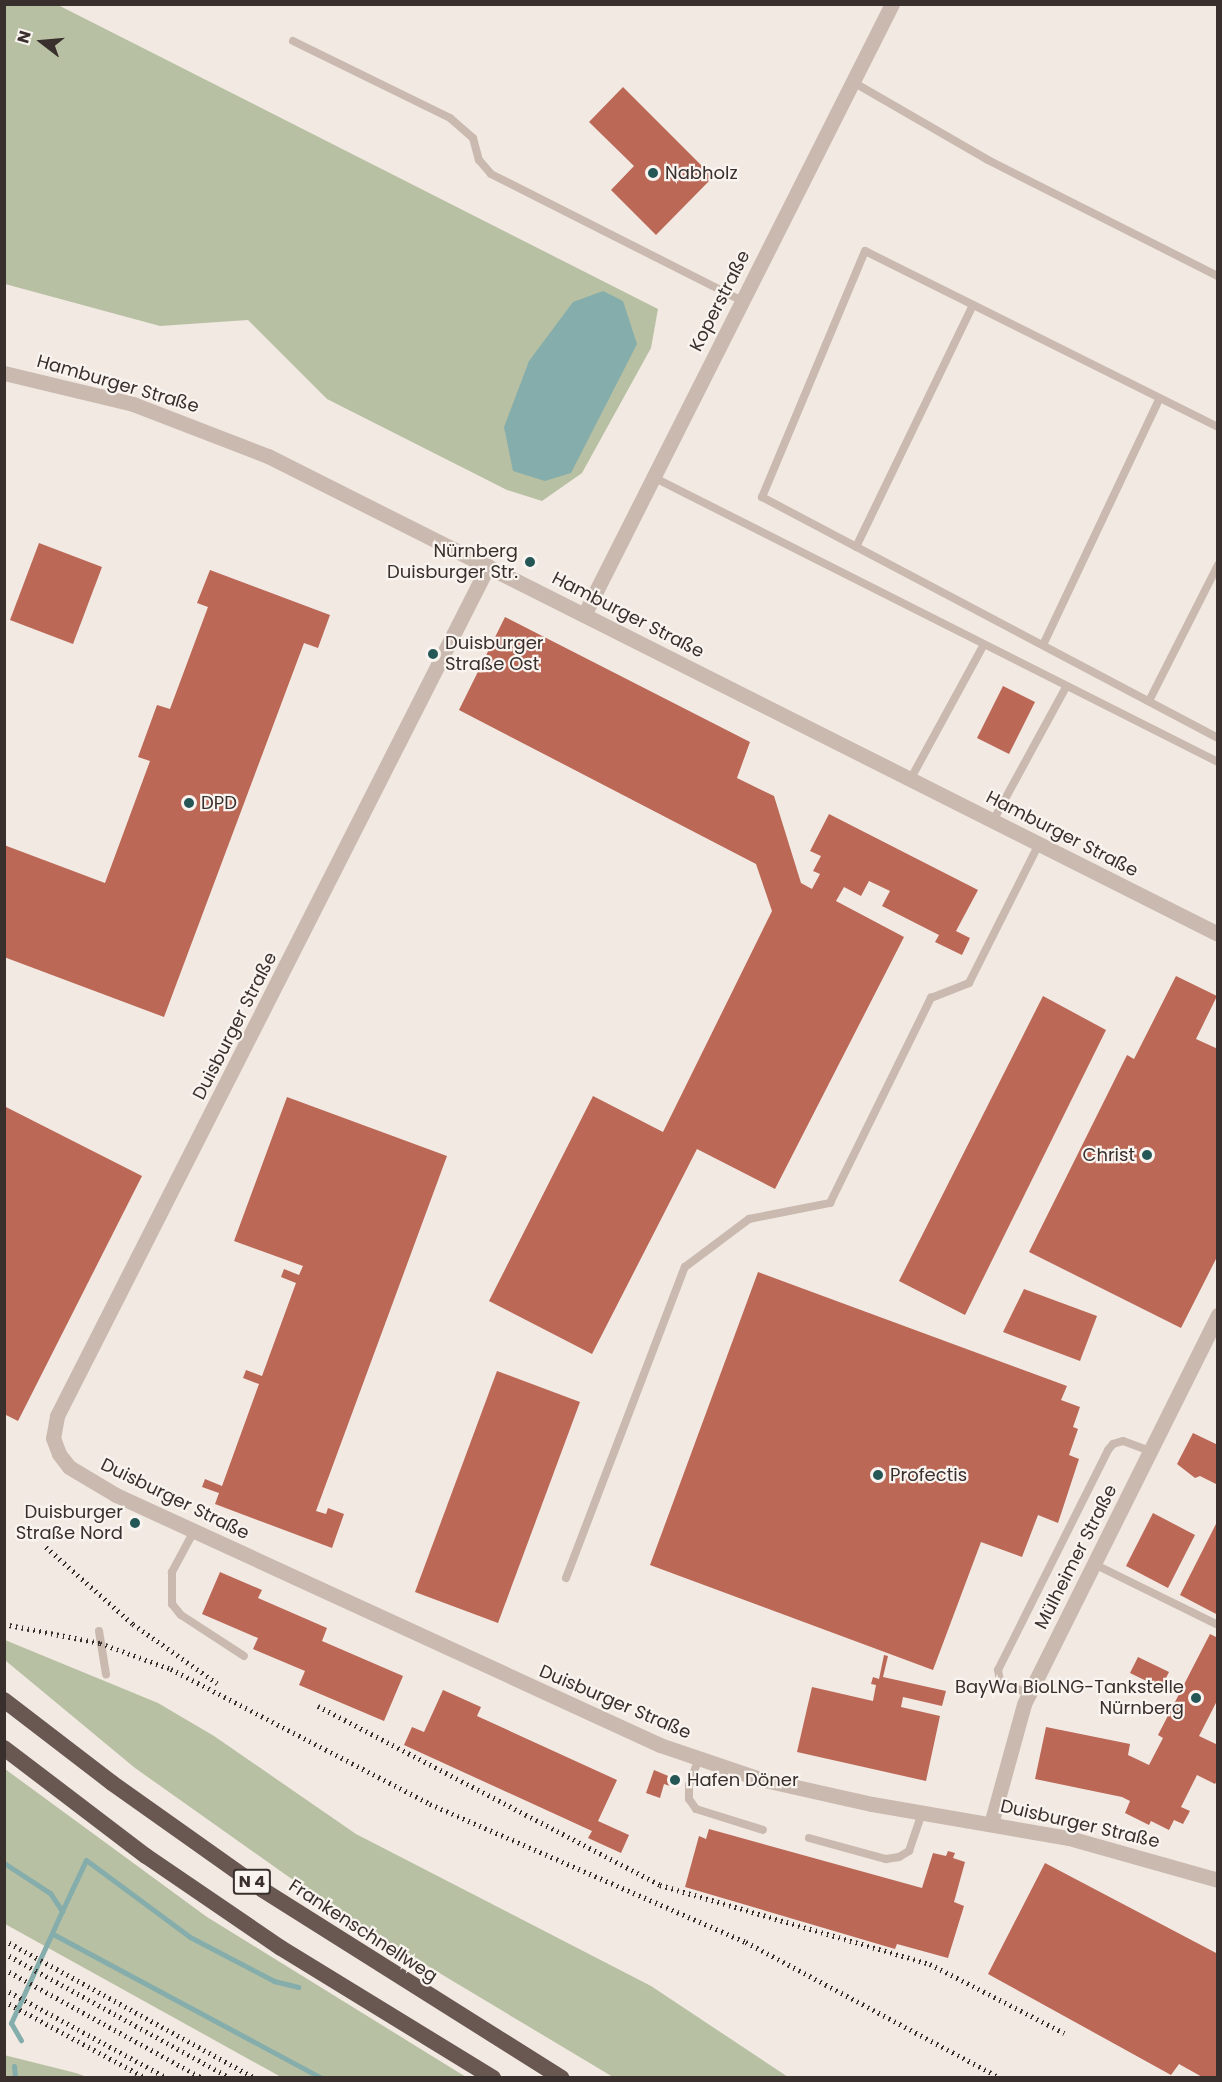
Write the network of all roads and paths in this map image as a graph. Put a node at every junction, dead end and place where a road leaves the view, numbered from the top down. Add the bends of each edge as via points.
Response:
1 (892, 4) edge
2 (293, 41) dead end
3 (853, 82) junction
4 (1218, 276) edge
5 (742, 301) junction
6 (973, 305) junction
7 (4, 373) edge
8 (1160, 398) junction
9 (1218, 427) edge
10 (653, 477) junction
11 (856, 547) junction
12 (1218, 565) edge
13 (488, 566) junction
14 (584, 615) junction
15 (1043, 645) junction
16 (983, 646) junction
17 (1066, 687) junction
18 (1149, 701) junction
19 (1218, 738) edge
20 (1218, 762) edge
21 (910, 780) junction
22 (993, 821) junction
23 (1040, 844) junction
24 (1218, 934) edge
25 (1218, 1315) edge
26 (1150, 1451) junction
27 (195, 1531) junction
28 (1094, 1564) junction
29 (566, 1578) dead end
30 (1218, 1625) edge
31 (99, 1631) dead end
32 (244, 1656) dead end
33 (106, 1674) dead end
34 (1029, 1694) junction
35 (4, 1700) edge
36 (4, 1748) edge
37 (699, 1758) junction
38 (922, 1813) junction
39 (991, 1824) junction
40 (763, 1830) dead end
41 (809, 1838) dead end
42 (1218, 1880) edge
43 (493, 2078) edge
44 (562, 2078) edge

1 - 3 street, Koperstraße
2 - 5 lane via 450,118 473,138 478,160 491,174
3 - 4 lane via 988,160
3 - 5 street, Koperstraße
5 - 10 street, Koperstraße
6 - 8 lane
6 - 11 lane
6 - 11 lane via 864,251 762,497
7 - 13 street, Hamburger Straße via 133,404 221,435
8 - 9 lane
8 - 15 lane
10 - 14 street, Koperstraße
10 - 16 lane
11 - 15 lane
12 - 18 lane
13 - 14 street, Hamburger Straße
13 - 27 street, Duisburger Straße via 57,1416 53,1438 69,1467
14 - 21 street, Hamburger Straße
15 - 18 lane
16 - 17 lane
16 - 21 lane
17 - 20 lane
17 - 22 lane
18 - 19 lane
21 - 22 street, Hamburger Straße
22 - 23 street, Hamburger Straße
23 - 24 street, Hamburger Straße
23 - 29 lane via 969,983 932,998 830,1203 749,1219 685,1267
25 - 26 street, Mülheimer Straße
26 - 28 street, Mülheimer Straße
26 - 34 lane via 1124,1441 1108,1450 998,1670 1000,1681
27 - 32 lane via 172,1572 172,1604 181,1615
27 - 37 street, Duisburger Straße via 571,1707
28 - 30 lane
28 - 34 street, Mülheimer Straße
31 - 33 lane
34 - 39 street, Mülheimer Straße
35 - 44 highway, Frankenschnellweg / N 4 via 263,1890
36 - 43 highway, N 4 via 146,1856 281,1948
37 - 38 street, Duisburger Straße via 760,1779
37 - 40 lane via 689,1785 689,1799 696,1809
38 - 39 street, Duisburger Straße
38 - 41 lane via 909,1851 899,1857 886,1859
39 - 42 street, Duisburger Straße via 1069,1838

